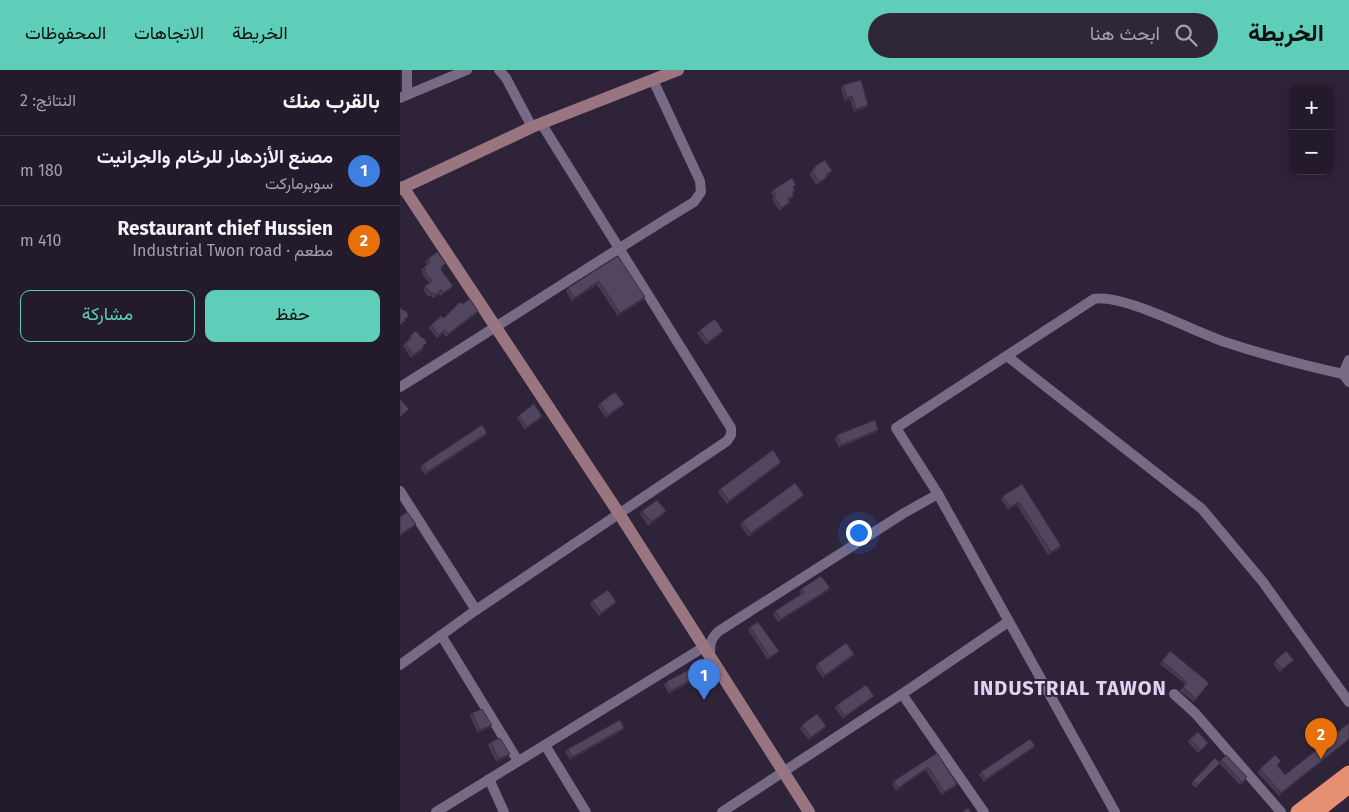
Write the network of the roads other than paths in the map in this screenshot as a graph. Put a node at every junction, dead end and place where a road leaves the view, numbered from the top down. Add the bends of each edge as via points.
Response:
1 (407, 70) edge
2 (467, 70) edge
3 (499, 70) edge
4 (678, 70) edge
5 (662, 75) edge
6 (403, 97) edge
7 (537, 125) junction
8 (401, 186) edge
9 (619, 248) junction
10 (496, 328) junction
11 (1007, 356) junction
12 (1349, 360) edge
13 (1346, 378) edge
14 (400, 387) edge
15 (400, 492) edge
16 (938, 494) junction
17 (620, 515) junction
18 (476, 610) junction
19 (1008, 622) junction
20 (693, 628) junction
21 (719, 631) junction
22 (441, 635) junction
23 (707, 653) junction
24 (400, 665) edge
25 (902, 694) junction
26 (1174, 694) dead end
27 (1349, 702) edge
28 (545, 745) junction
29 (518, 761) junction
30 (1349, 764) edge
31 (783, 772) junction
32 (1349, 773) edge
33 (489, 779) junction
34 (1349, 786) edge
35 (436, 812) edge
36 (504, 812) edge
37 (586, 812) edge
38 (722, 812) edge
39 (809, 812) edge
40 (984, 812) edge
41 (1115, 812) edge
42 (1281, 812) edge
43 (1287, 812) edge
44 (1298, 812) edge
45 (1316, 812) edge

1 - 6 street
2 - 6 street
3 - 7 street
4 - 5 street
5 - 7 street
5 - 9 street via 700,181 701,192 694,202
7 - 8 street
7 - 9 street
8 - 10 street
9 - 10 street
9 - 17 street via 732,428 727,442
10 - 14 street
10 - 17 street
11 - 13 street via 1094,299 1102,297 1137,307 1222,341
11 - 16 street via 896,428
11 - 27 street via 1202,509 1262,582
12 - 13 street
15 - 18 street
16 - 19 street
16 - 21 street
17 - 18 street
17 - 20 street
18 - 22 street
19 - 25 street
19 - 41 street
20 - 21 street via 710,633
20 - 23 street
21 - 23 street via 712,637
22 - 24 street
22 - 29 street
23 - 28 street
23 - 31 street
25 - 31 street
25 - 40 street
26 - 42 street via 1195,713
28 - 29 street
28 - 37 street
29 - 33 street
30 - 43 street
31 - 38 street
31 - 39 street
32 - 44 highway
33 - 35 street
33 - 36 street
34 - 45 highway

